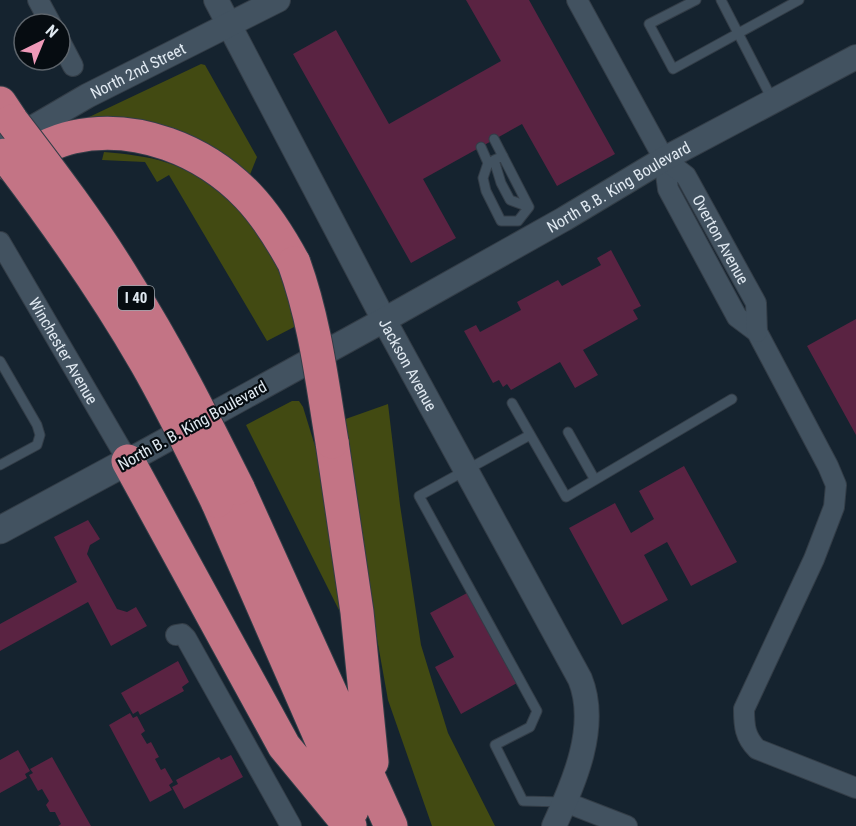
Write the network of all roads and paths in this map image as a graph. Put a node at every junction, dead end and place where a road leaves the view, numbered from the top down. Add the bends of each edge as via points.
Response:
1 (216, 0) edge
2 (278, 0) edge
3 (577, 0) edge
4 (696, 0) edge
5 (721, 0) edge
6 (799, 0) edge
7 (229, 24) junction
8 (738, 33) junction
9 (856, 57) edge
10 (773, 101) junction
11 (2, 138) edge
12 (494, 139) dead end
13 (481, 147) dead end
14 (663, 159) junction
15 (495, 160) junction
16 (529, 207) junction
17 (523, 230) junction
18 (0, 242) edge
19 (384, 320) junction
20 (0, 361) edge
21 (732, 399) dead end
22 (512, 403) dead end
23 (568, 432) dead end
24 (530, 435) junction
25 (128, 461) junction
26 (0, 465) edge
27 (466, 470) junction
28 (595, 480) junction
29 (227, 494) junction
30 (0, 530) edge
31 (176, 635) dead end
32 (856, 788) edge
33 (374, 791) junction
34 (565, 802) junction
35 (291, 826) edge
36 (350, 826) edge
37 (358, 826) edge
38 (391, 826) edge
39 (554, 826) edge
40 (627, 826) edge

1 - 7 street, Jackson Avenue
2 - 7 street, North 2nd Street
3 - 14 street, Overton Avenue
4 - 8 lane via 649,24 673,69
5 - 8 lane
6 - 8 lane
7 - 11 street, North 2nd Street
7 - 19 street, Jackson Avenue
8 - 10 lane
9 - 10 street, North B.B. King Boulevard
10 - 14 street, North B.B. King Boulevard
11 - 29 highway, I 40, bridge via 73,202 126,281 185,382
11 - 33 highway, bridge via 120,133 164,143 208,164 230,180 279,236 294,263 312,321 357,612
12 - 15 lane
13 - 15 lane
14 - 17 street, North B.B. King Boulevard
14 - 32 street, Overton Avenue via 686,176 756,303 757,332 836,485 834,507 814,559 744,709 748,739 757,748
15 - 16 lane
15 - 16 lane via 510,200
15 - 17 lane via 483,178 485,184 501,221
16 - 17 lane
17 - 19 street, North B.B. King Boulevard
18 - 25 street, Winchester Avenue
19 - 25 street, North B. B. King Boulevard
19 - 27 street, Jackson Avenue
20 - 26 lane via 40,435 37,445
21 - 28 lane
22 - 24 lane
23 - 28 lane
24 - 27 lane
24 - 28 lane via 566,497
25 - 30 main road, North B. B. King Boulevard
25 - 36 highway via 284,746
27 - 34 street, Jackson Avenue via 580,679 587,703 585,732
27 - 34 lane via 419,496 537,711 530,727 495,745 523,801
29 - 33 highway, I 40
29 - 37 highway, I 40
31 - 35 street via 186,638
33 - 38 highway, I 40
34 - 39 street, Jackson Avenue
34 - 40 street

